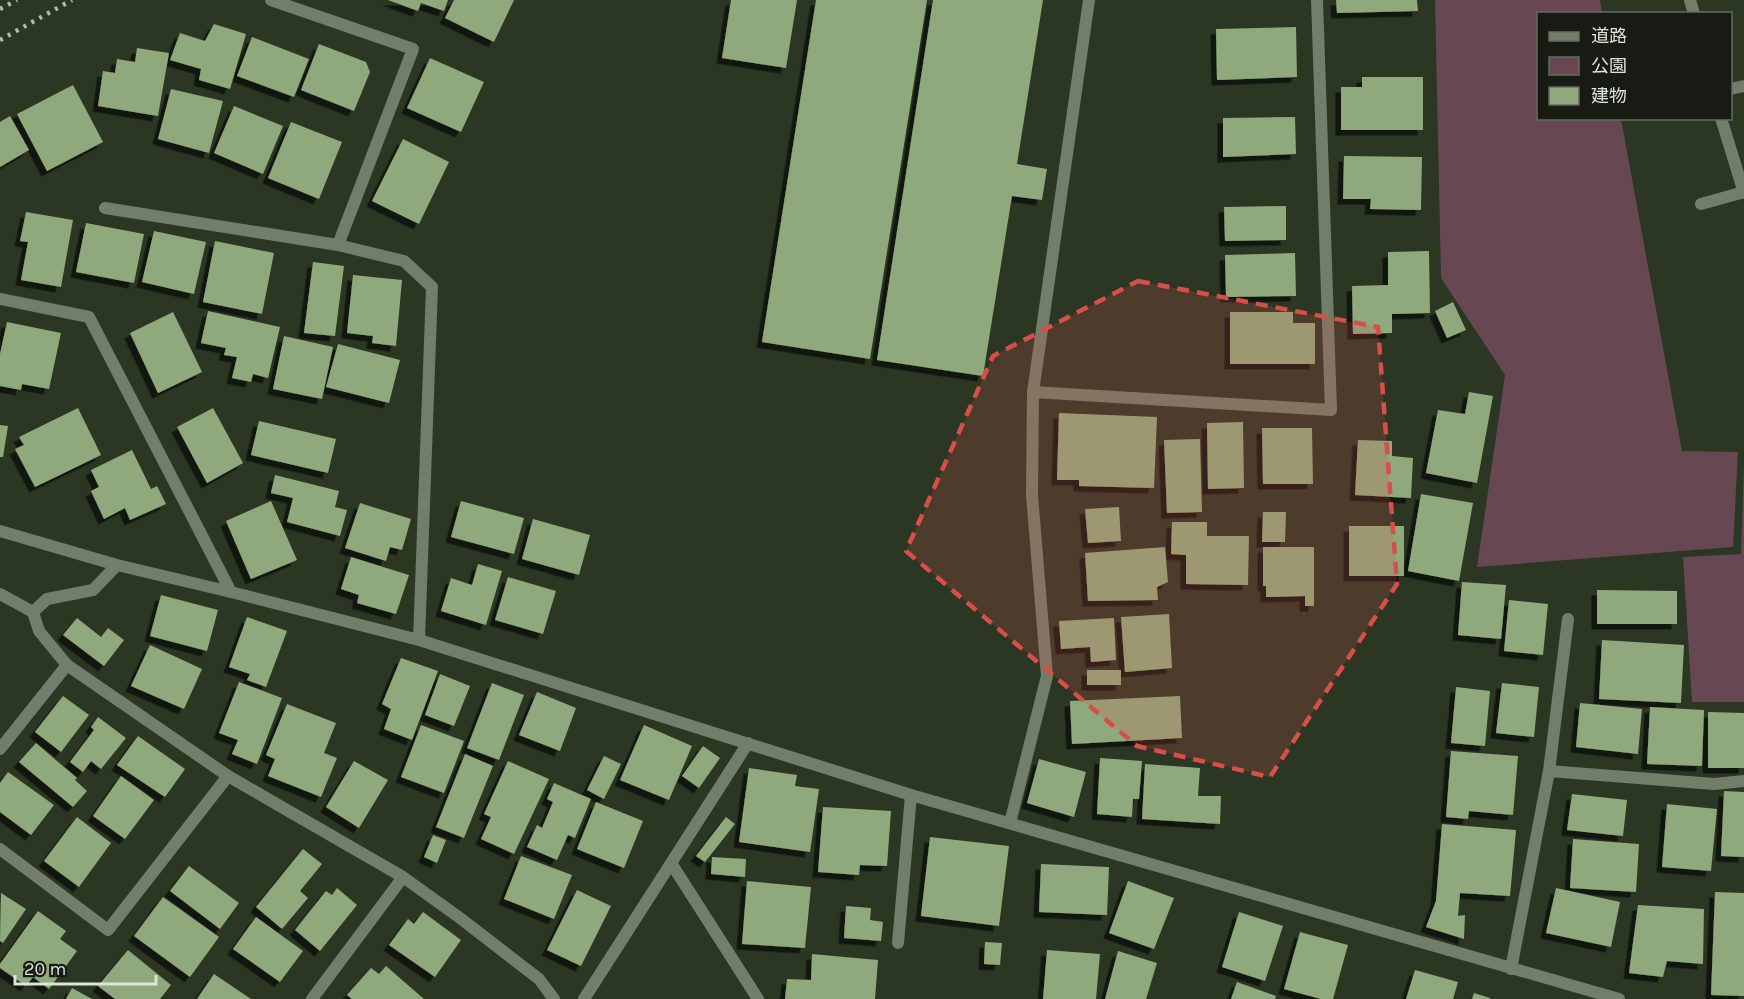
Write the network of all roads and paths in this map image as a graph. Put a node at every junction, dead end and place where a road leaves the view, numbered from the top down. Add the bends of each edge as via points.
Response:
1 (271, 0) edge
2 (1089, 0) edge
3 (1317, 0) edge
4 (1722, 120) edge
5 (1744, 193) edge
6 (1701, 204) dead end
7 (105, 208) dead end
8 (338, 245) junction
9 (0, 299) edge
10 (1033, 392) junction
11 (0, 531) edge
12 (117, 565) junction
13 (231, 592) junction
14 (0, 594) edge
15 (33, 612) junction
16 (1568, 619) dead end
17 (419, 640) junction
18 (67, 665) junction
19 (748, 743) junction
20 (0, 749) edge
21 (1549, 771) junction
22 (228, 776) junction
23 (1744, 781) edge
24 (911, 795) junction
25 (1010, 823) junction
26 (0, 849) edge
27 (671, 863) junction
28 (403, 877) junction
29 (898, 943) dead end
30 (1511, 969) junction
31 (312, 999) edge
32 (554, 999) edge
33 (584, 999) edge
34 (758, 999) edge
35 (1619, 999) edge

1 - 8 street via 413,49
2 - 10 street
3 - 10 street via 1331,410
4 - 5 street
5 - 6 street
7 - 8 street
8 - 17 street via 404,261 432,287
9 - 13 street via 89,317
10 - 25 street via 1032,495 1047,676
11 - 12 street
12 - 13 street
12 - 15 street via 93,590 47,599
13 - 17 street
14 - 15 street
15 - 18 street via 39,631
16 - 21 street
17 - 19 street
18 - 20 street
18 - 22 street
19 - 24 street
19 - 27 street
21 - 23 street via 1714,784
21 - 30 street
22 - 26 street via 108,930
22 - 28 street
24 - 25 street
24 - 29 street
25 - 30 street
27 - 33 street
27 - 34 street
28 - 31 street
28 - 32 street via 539,979
30 - 35 street

